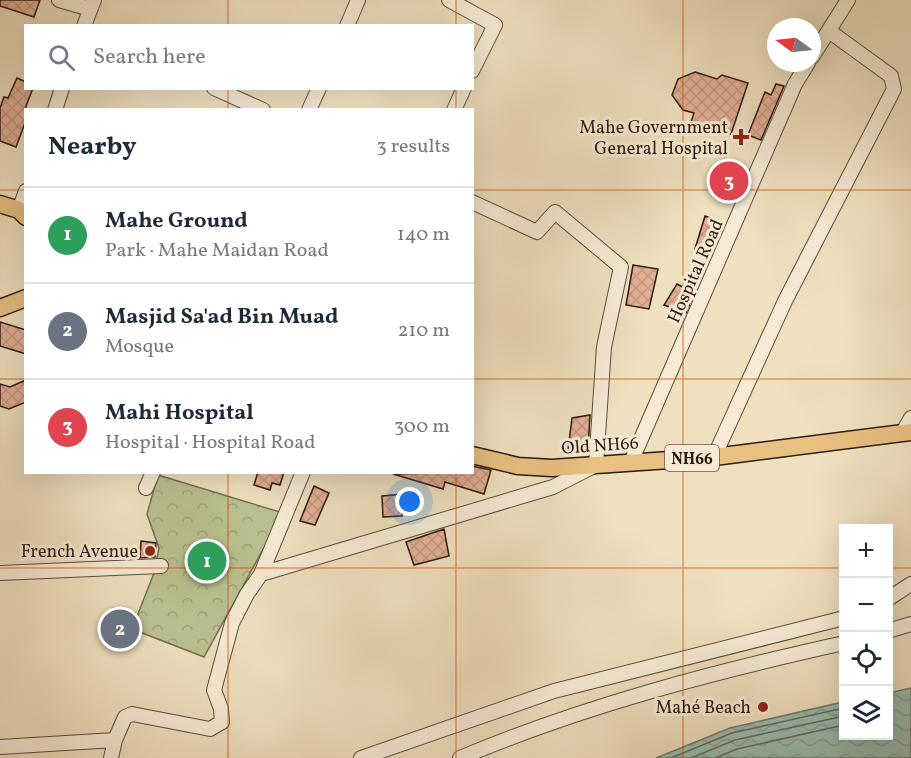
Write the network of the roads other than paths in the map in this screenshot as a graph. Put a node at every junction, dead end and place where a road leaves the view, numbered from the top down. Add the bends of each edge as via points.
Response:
1 (59, 0) edge
2 (358, 0) edge
3 (449, 0) edge
4 (848, 0) edge
5 (92, 5) edge
6 (85, 24) edge
7 (348, 24) edge
8 (829, 31) junction
9 (821, 43) edge
10 (474, 67) edge
11 (802, 72) edge
12 (61, 90) edge
13 (218, 90) edge
14 (318, 90) edge
15 (463, 90) edge
16 (55, 108) edge
17 (259, 108) edge
18 (310, 108) edge
19 (454, 108) edge
20 (474, 203) edge
21 (0, 204) edge
22 (22, 214) edge
23 (24, 299) edge
24 (0, 308) edge
25 (908, 427) edge
26 (474, 455) edge
27 (714, 457) junction
28 (631, 462) junction
29 (596, 465) junction
30 (152, 474) edge
31 (302, 474) edge
32 (146, 488) dead end
33 (161, 566) dead end
34 (0, 573) edge
35 (261, 574) junction
36 (911, 584) edge
37 (893, 596) edge
38 (839, 619) edge
39 (911, 624) edge
40 (893, 629) edge
41 (839, 644) edge
42 (115, 740) junction
43 (0, 747) edge
44 (111, 758) edge
45 (361, 758) edge
46 (460, 758) edge

1 - 5 street
2 - 7 street
3 - 10 street via 495,25
4 - 8 street
5 - 6 street
8 - 9 street
8 - 27 street via 891,76 894,89 785,301
11 - 28 street, Hospital Road
12 - 16 street
13 - 17 street
14 - 18 street
15 - 19 street
20 - 29 street via 537,232 555,212 621,267 604,347
21 - 22 main road
23 - 24 main road
25 - 27 main road, Old NH66 / NH66
26 - 29 main road, Old NH66 / NH66 via 518,466
27 - 28 main road, Old NH66 / NH66
28 - 29 main road, Old NH66 / NH66
29 - 35 street via 553,487
30 - 32 street
31 - 35 street
33 - 34 street
35 - 42 street via 232,622 216,674 214,690 222,722 210,729 132,714 125,717
36 - 37 street
38 - 45 street via 554,691
39 - 40 street
41 - 46 street via 714,672 509,738
42 - 43 street
42 - 44 street

